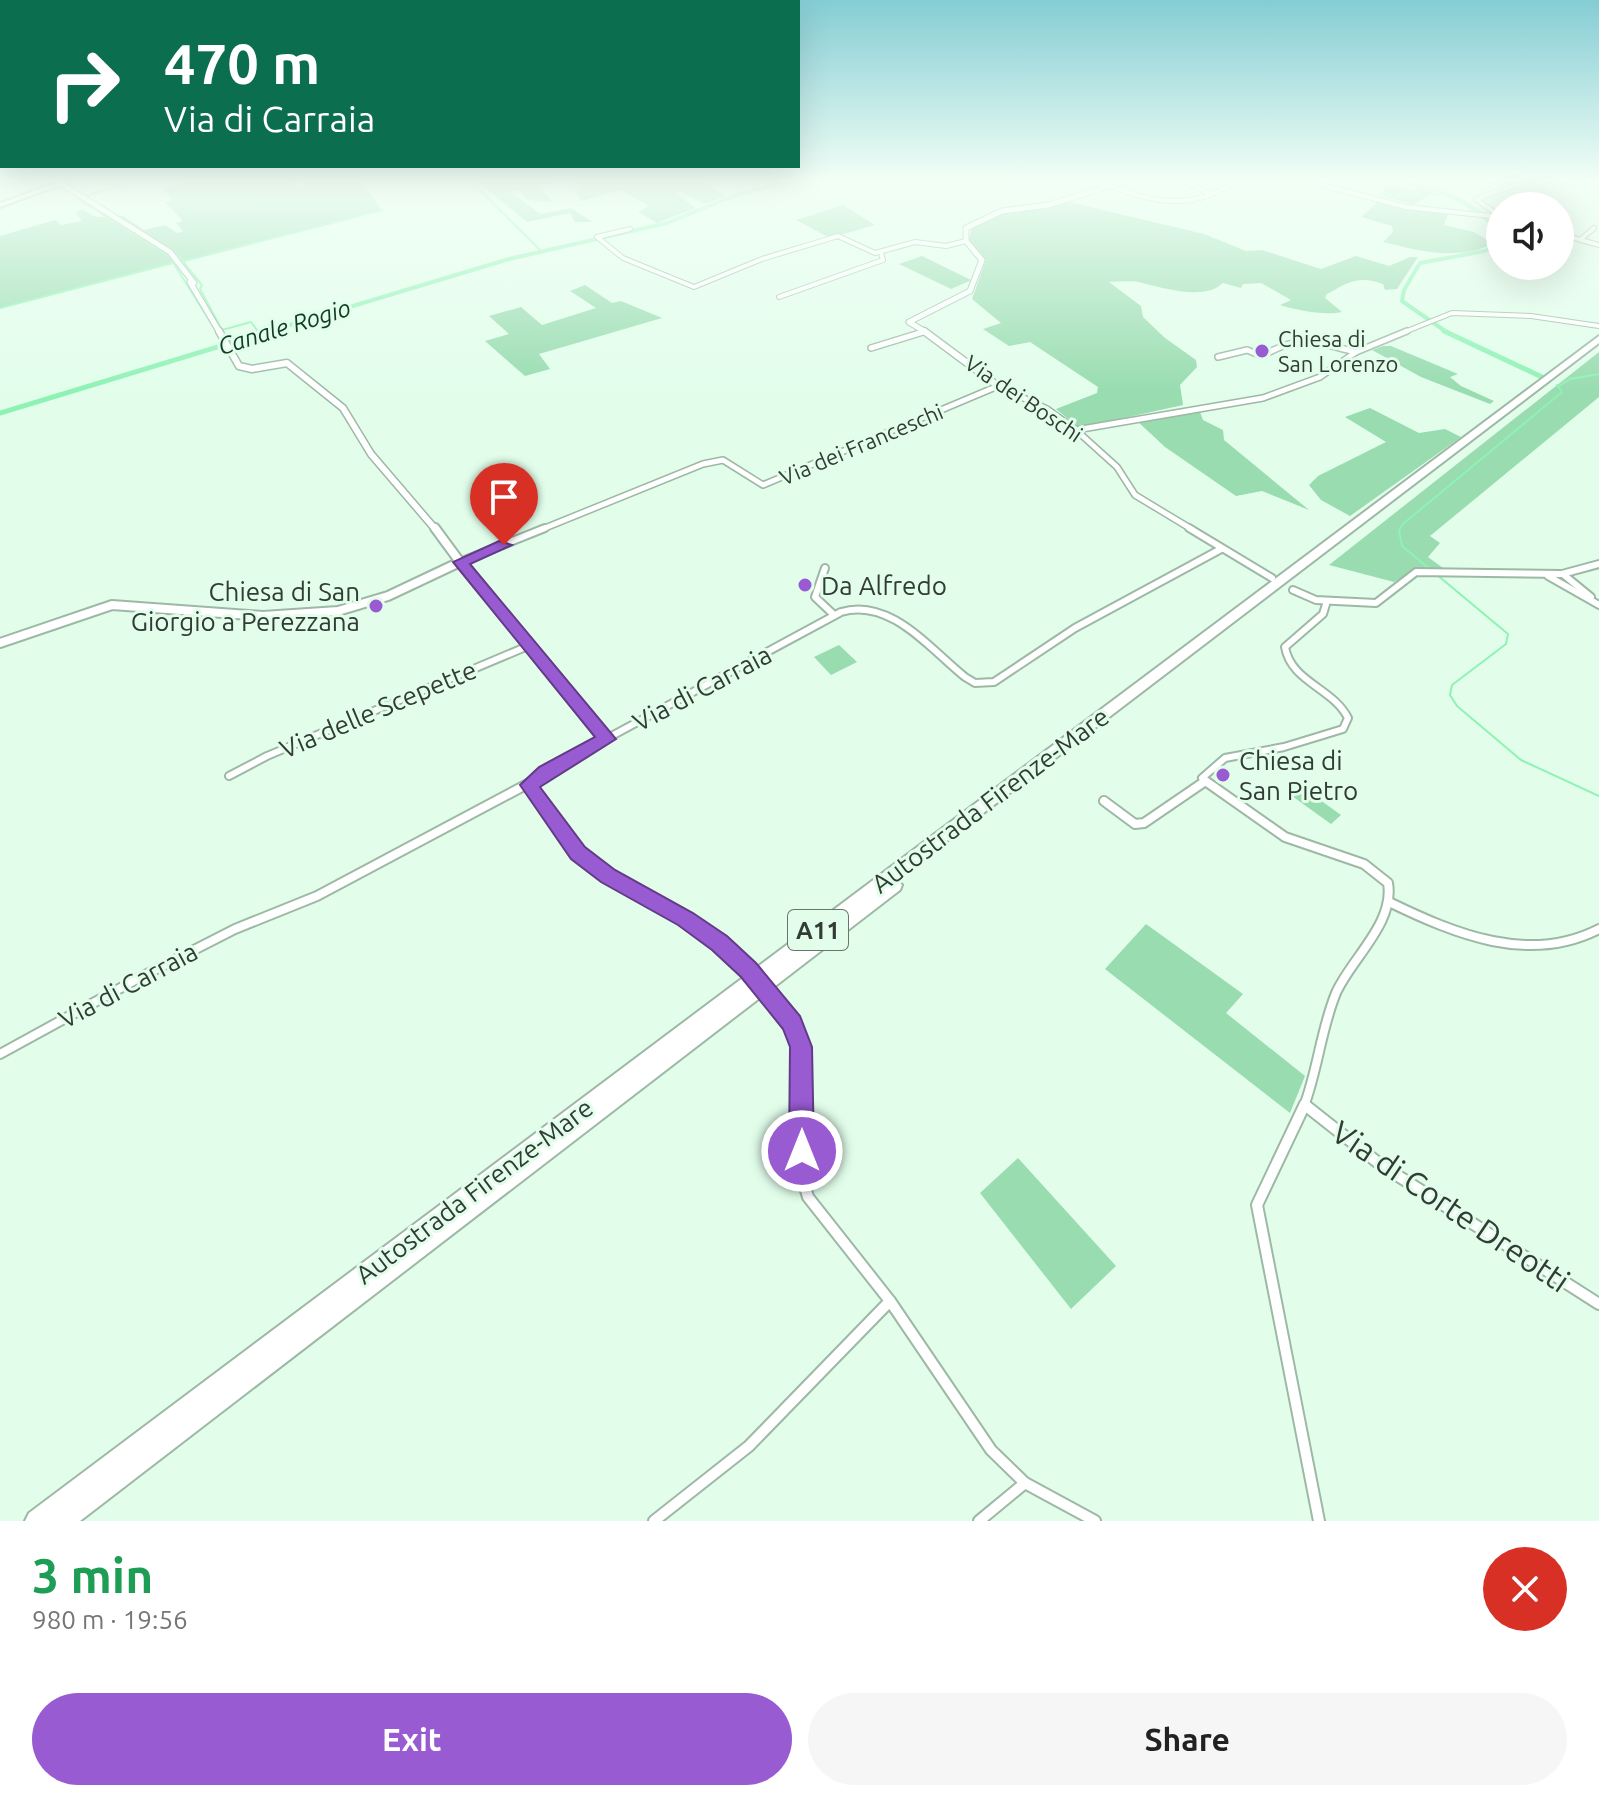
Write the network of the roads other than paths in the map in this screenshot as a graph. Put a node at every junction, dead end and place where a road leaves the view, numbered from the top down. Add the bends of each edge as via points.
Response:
1 (167, 250) edge
2 (614, 250) edge
3 (792, 250) edge
4 (872, 250) edge
5 (890, 250) edge
6 (974, 250) edge
7 (881, 253) junction
8 (779, 297) dead end
9 (1599, 323) edge
10 (923, 332) junction
11 (1599, 339) edge
12 (871, 348) dead end
13 (1599, 348) edge
14 (1356, 352) junction
15 (1218, 357) dead end
16 (998, 386) junction
17 (1076, 430) junction
18 (1221, 549) junction
19 (460, 562) junction
20 (1599, 564) edge
21 (825, 568) dead end
22 (1582, 571) junction
23 (1542, 574) junction
24 (1562, 574) junction
25 (1272, 578) dead end
26 (1565, 585) junction
27 (1581, 586) junction
28 (1293, 590) dead end
29 (1327, 601) junction
30 (1599, 604) edge
31 (834, 615) junction
32 (0, 643) edge
33 (528, 646) junction
34 (607, 739) junction
35 (229, 776) dead end
36 (1204, 782) junction
37 (529, 785) junction
38 (1104, 801) dead end
39 (1389, 902) junction
40 (1599, 929) edge
41 (0, 1054) edge
42 (1305, 1105) junction
43 (890, 1301) junction
44 (1599, 1304) edge
45 (1025, 1483) junction
46 (37, 1521) edge
47 (61, 1521) edge
48 (654, 1521) edge
49 (979, 1521) edge
50 (1095, 1521) edge
51 (1319, 1521) edge

1 - 19 street via 242,368 287,363 343,408 371,454
2 - 3 street via 636,265 694,287
4 - 7 street
5 - 7 street
6 - 10 street via 982,260 970,291 910,319
7 - 8 street via 883,260
9 - 14 street via 1458,312
10 - 12 street
10 - 16 street, Via dei Boschi
11 - 46 highway, Autostrada Firenze-Mare / A11
13 - 47 highway, Autostrada Firenze-Mare / A11
14 - 15 street via 1303,340 1288,341 1262,356 1247,350
14 - 17 street via 1320,377 1263,398
16 - 17 street, Via dei Boschi via 1047,409
16 - 19 street, Via dei Franceschi via 763,485 723,460 703,464
17 - 18 street, Via dei Boschi via 1117,467 1135,495
18 - 25 street, Via dei Boschi
18 - 31 street, Via di Carraia via 984,684 965,677 875,608
19 - 32 street via 388,596 338,611 263,616 112,605
19 - 33 street
20 - 22 street
21 - 31 street via 815,597
22 - 24 street
22 - 27 street
23 - 24 street
23 - 26 street
23 - 29 street via 1425,571 1407,576 1383,601
24 - 26 street
24 - 27 street
26 - 30 street
27 - 30 street
28 - 29 street
29 - 36 street via 1323,614 1285,647 1285,654 1298,672 1343,707 1347,723 1330,735 1225,758 1203,775
31 - 34 street, Via di Carraia
33 - 34 street
33 - 35 street, Via delle Scepette
34 - 37 street, Via di Carraia
36 - 38 street via 1144,823 1135,824
36 - 39 street via 1284,837 1377,873 1388,881
37 - 41 street, Via di Carraia via 317,896 151,971
37 - 43 street, bridge via 578,853 686,919 749,970 792,1023 801,1047 802,1177 808,1197
39 - 40 street via 1463,934 1511,944 1550,945
39 - 42 street via 1341,983
42 - 44 street, Via di Corte Dreotti via 1381,1165
42 - 51 street via 1266,1181 1257,1217
43 - 45 street via 991,1450
43 - 48 street via 739,1457
45 - 49 street
45 - 50 street

